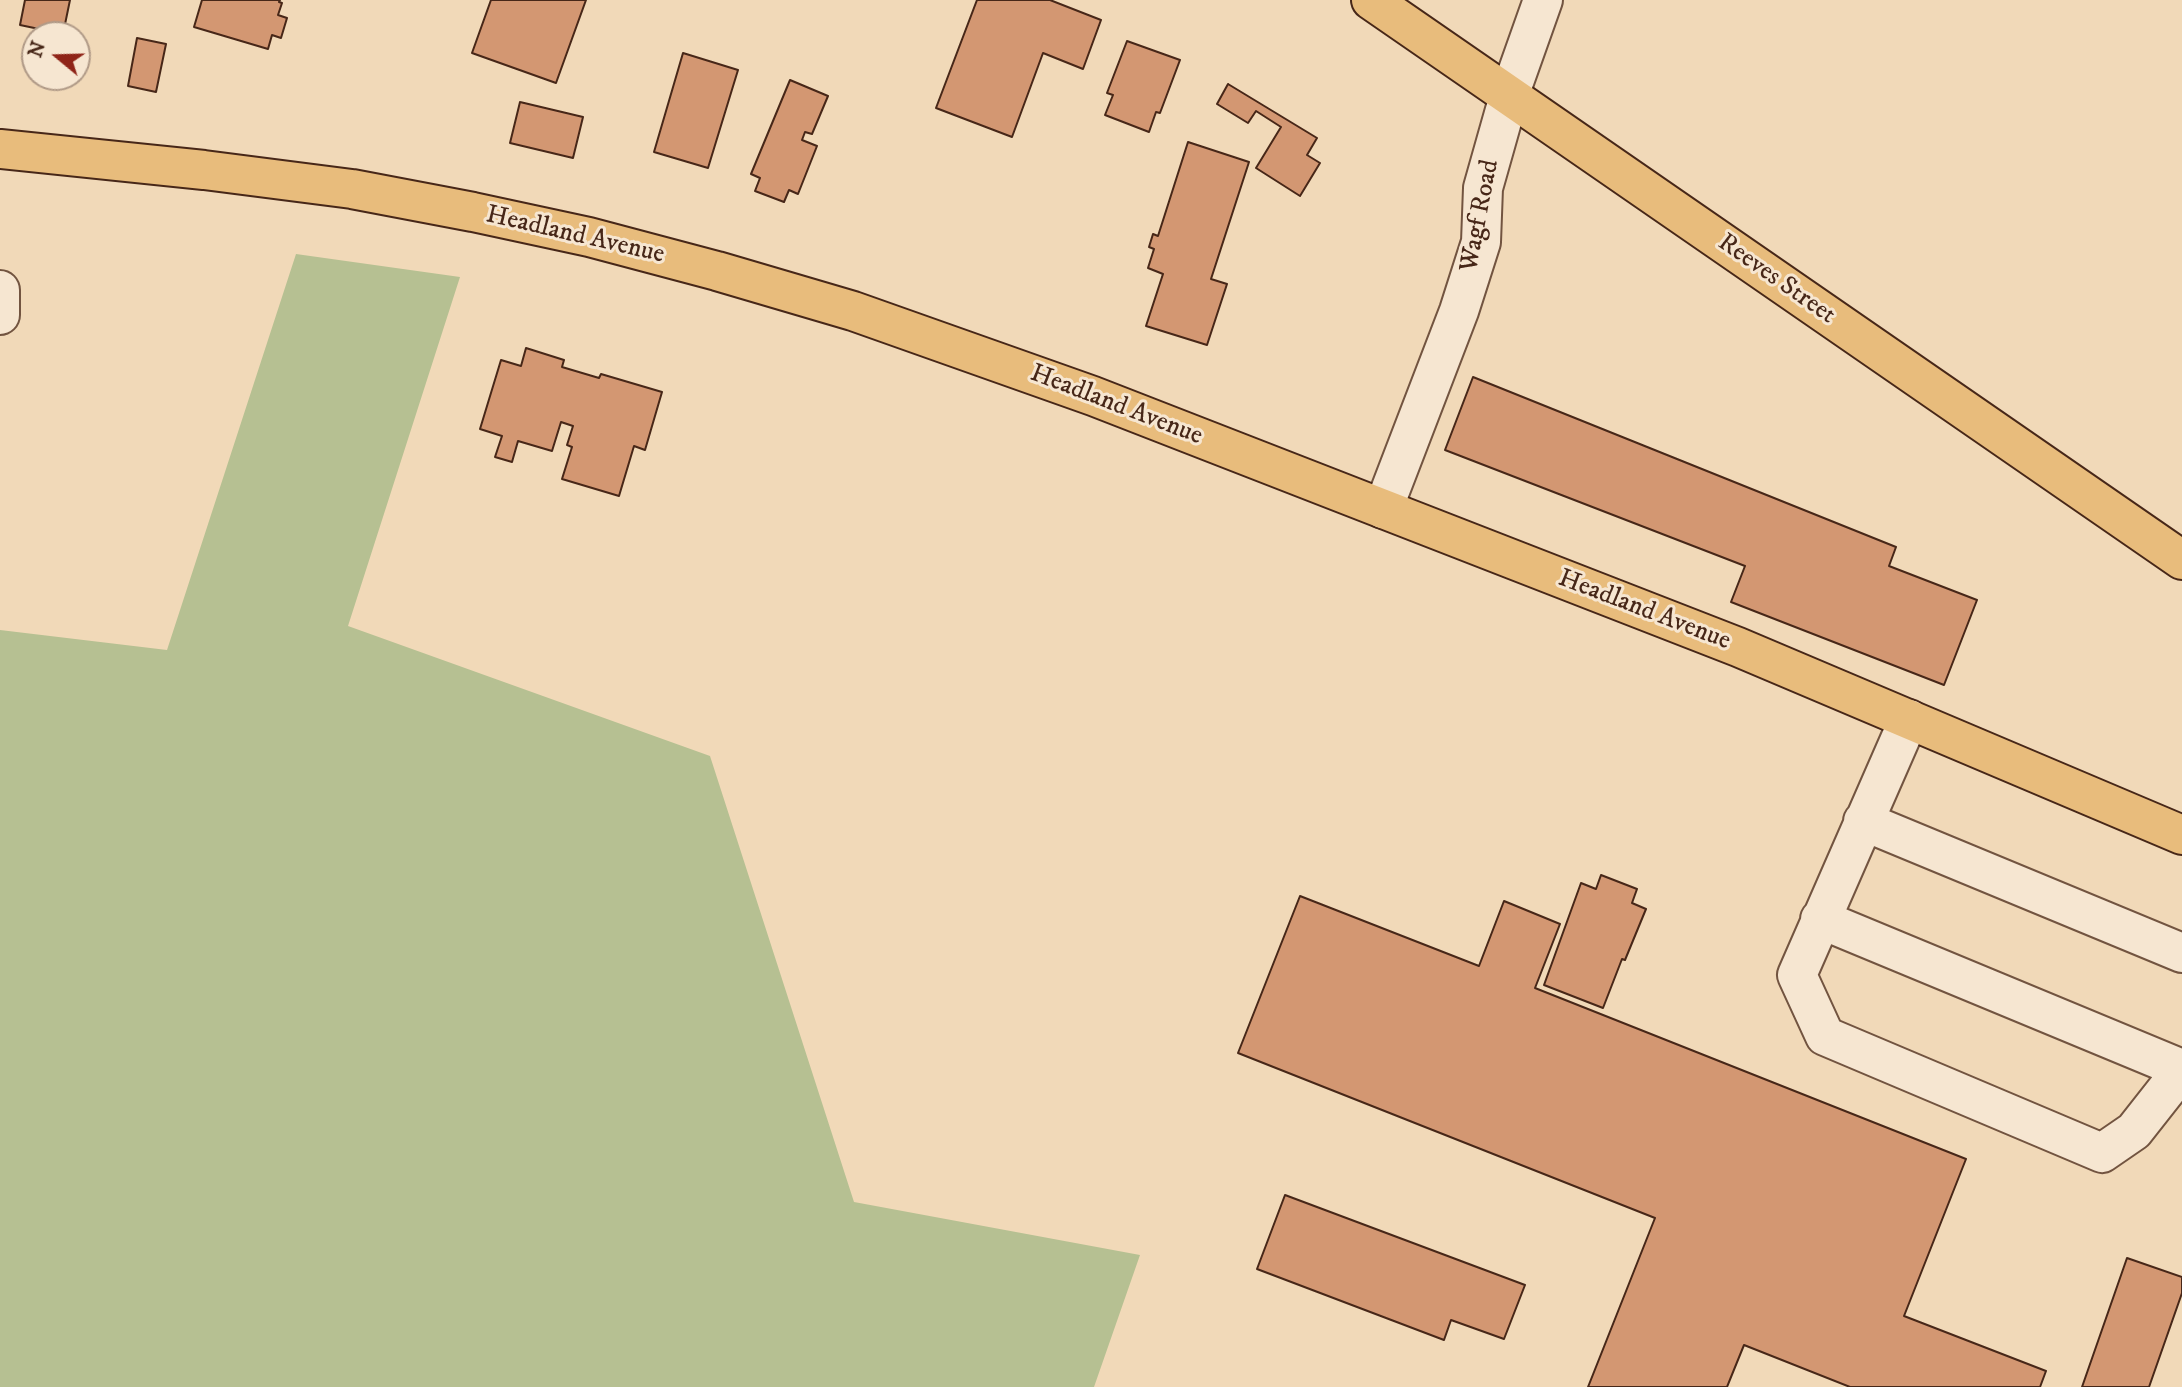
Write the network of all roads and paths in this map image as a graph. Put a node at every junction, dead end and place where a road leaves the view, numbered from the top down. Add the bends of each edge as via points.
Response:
1 (1371, 0) edge
2 (1543, 0) edge
3 (1509, 96) junction
4 (0, 149) edge
5 (0, 290) edge
6 (0, 315) edge
7 (1383, 509) junction
8 (2182, 560) edge
9 (1909, 719) junction
10 (1863, 821) junction
11 (2182, 835) edge
12 (1820, 919) junction
13 (2182, 953) edge
14 (2182, 1070) edge

1 - 3 main road, Reeves Street
2 - 3 street, Wagf Road
3 - 7 street, Wagf Road via 1483,188 1481,242
3 - 8 main road, Reeves Street
4 - 7 main road, Headland Avenue via 352,189 601,240 866,315 1093,396
5 - 6 street
7 - 9 main road, Headland Avenue
9 - 10 street
9 - 11 main road, Headland Avenue
10 - 12 street
10 - 13 street
12 - 14 street
12 - 14 street via 1797,975 1825,1036 2090,1148 2102,1153 2134,1131

